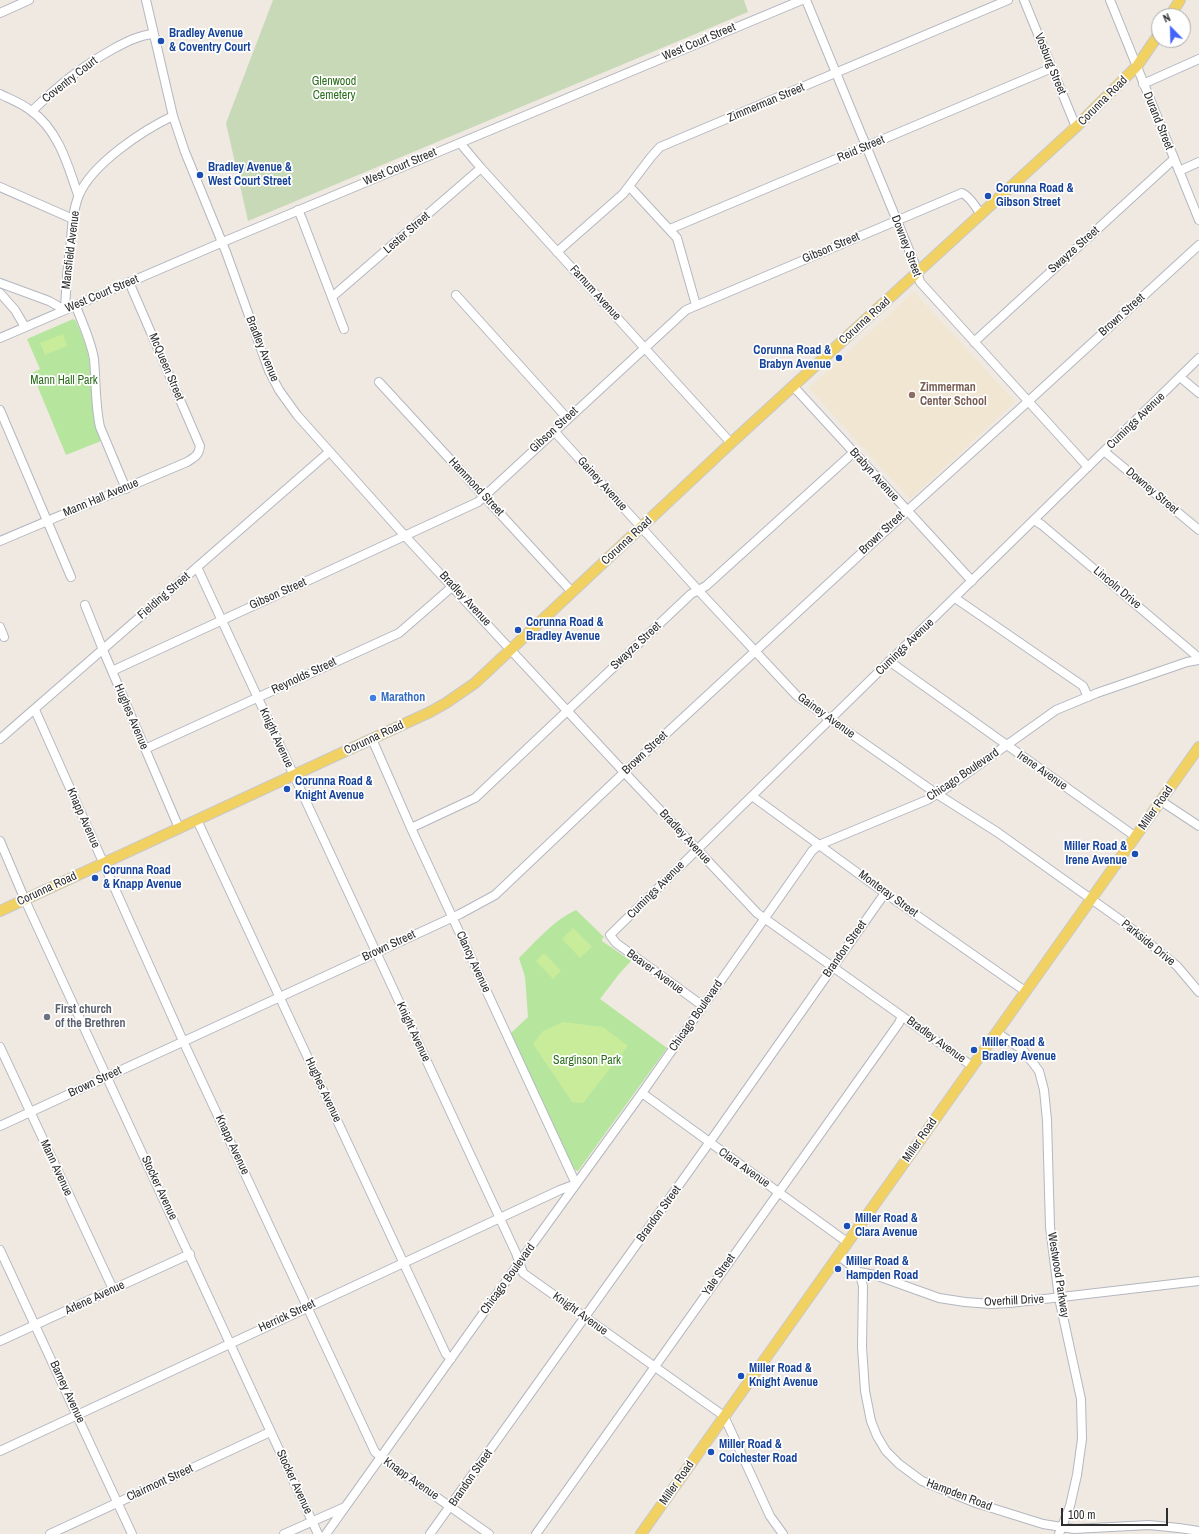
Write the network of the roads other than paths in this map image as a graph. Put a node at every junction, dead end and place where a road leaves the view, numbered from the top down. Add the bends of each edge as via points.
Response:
1 (29, 0) edge
2 (146, 0) edge
3 (802, 0) edge
4 (806, 0) edge
5 (1008, 0) edge
6 (1024, 0) edge
7 (1110, 0) edge
8 (0, 13) edge
9 (154, 34) junction
10 (1151, 46) edge
11 (1199, 59) edge
12 (1137, 66) junction
13 (1052, 68) junction
14 (836, 74) junction
15 (1143, 84) junction
16 (0, 94) edge
17 (32, 111) junction
18 (173, 116) junction
19 (1076, 127) junction
20 (460, 143) junction
21 (866, 147) junction
22 (1174, 159) junction
23 (1199, 162) edge
24 (481, 168) junction
25 (1179, 171) junction
26 (629, 186) junction
27 (0, 187) edge
28 (78, 195) junction
29 (298, 210) junction
30 (981, 214) junction
31 (73, 219) junction
32 (1199, 220) edge
33 (896, 221) junction
34 (670, 229) junction
35 (222, 242) junction
36 (1199, 245) edge
37 (557, 252) junction
38 (917, 273) junction
39 (130, 282) junction
40 (0, 283) edge
41 (0, 293) edge
42 (456, 295) dead end
43 (332, 297) junction
44 (696, 305) junction
45 (76, 306) junction
46 (65, 310) junction
47 (25, 327) junction
48 (344, 329) dead end
49 (0, 338) edge
50 (974, 342) junction
51 (644, 348) junction
52 (1199, 358) edge
53 (1180, 378) junction
54 (379, 382) dead end
55 (794, 386) junction
56 (1199, 393) edge
57 (1027, 402) junction
58 (0, 410) edge
59 (567, 418) junction
60 (554, 431) junction
61 (731, 443) junction
62 (200, 452) joint
63 (329, 452) junction
64 (854, 452) junction
65 (1105, 452) junction
66 (1088, 467) junction
67 (126, 488) junction
68 (484, 496) junction
69 (907, 511) junction
70 (1034, 520) junction
71 (47, 521) junction
72 (642, 527) junction
73 (1199, 530) edge
74 (405, 536) junction
75 (0, 541) edge
76 (197, 567) junction
77 (71, 577) dead end
78 (972, 581) junction
79 (453, 586) junction
80 (698, 590) junction
81 (572, 592) junction
82 (955, 598) junction
83 (85, 605) dead end
84 (222, 619) junction
85 (0, 627) edge
86 (4, 637) dead end
87 (511, 649) junction
88 (103, 650) junction
89 (755, 651) junction
90 (1199, 659) edge
91 (889, 662) junction
92 (112, 671) junction
93 (1088, 697) junction
94 (257, 698) junction
95 (35, 710) junction
96 (567, 710) junction
97 (831, 719) junction
98 (0, 739) edge
99 (372, 739) junction
100 (1006, 746) junction
101 (1199, 747) edge
102 (145, 749) junction
103 (624, 772) junction
104 (294, 775) junction
105 (937, 794) junction
106 (752, 796) junction
107 (1161, 801) junction
108 (197, 820) junction
109 (1199, 826) edge
110 (179, 828) junction
111 (411, 828) junction
112 (1136, 837) junction
113 (0, 841) edge
114 (820, 845) junction
115 (697, 850) junction
116 (103, 863) junction
117 (885, 892) junction
118 (1092, 899) junction
119 (25, 900) junction
120 (0, 911) edge
121 (452, 917) junction
122 (764, 918) junction
123 (610, 936) joint
124 (376, 952) junction
125 (832, 967) junction
126 (1025, 991) junction
127 (1199, 992) edge
128 (280, 997) junction
129 (703, 1006) junction
130 (902, 1016) junction
131 (996, 1032) junction
132 (184, 1041) junction
133 (0, 1047) edge
134 (972, 1066) junction
135 (106, 1076) junction
136 (642, 1093) junction
137 (30, 1112) junction
138 (0, 1126) edge
139 (710, 1143) junction
140 (576, 1184) junction
141 (778, 1192) junction
142 (499, 1218) junction
143 (847, 1242) junction
144 (0, 1250) edge
145 (190, 1254) junction
146 (838, 1255) junction
147 (403, 1263) junction
148 (519, 1263) junction
149 (858, 1272) junction
150 (1199, 1281) edge
151 (113, 1290) junction
152 (1059, 1298) junction
153 (307, 1307) junction
154 (585, 1317) junction
155 (35, 1325) junction
156 (0, 1342) edge
157 (230, 1342) junction
158 (451, 1359) junction
159 (654, 1367) junction
160 (78, 1415) junction
161 (724, 1416) junction
162 (270, 1432) junction
163 (0, 1451) edge
164 (381, 1458) junction
165 (118, 1503) junction
166 (345, 1507) junction
167 (450, 1507) junction
168 (312, 1521) junction
169 (1061, 1531) edge
170 (1199, 1531) edge
171 (50, 1534) edge
172 (132, 1534) edge
173 (284, 1534) edge
174 (318, 1534) edge
175 (326, 1534) edge
176 (430, 1534) edge
177 (489, 1534) edge
178 (536, 1534) edge
179 (641, 1534) edge
180 (783, 1534) edge

1 - 8 street
2 - 9 street, Bradley Avenue
3 - 20 street, West Court Street
4 - 14 street, Downey Street
5 - 14 street, Zimmerman Street
6 - 13 street, Vosburg Street
7 - 12 street, Durand Street
9 - 17 street, Coventry Court via 144,35 88,63 58,86
9 - 18 street, Bradley Avenue
10 - 12 main road, Corunna Road
11 - 15 street
12 - 15 street, Durand Street
12 - 19 main road, Corunna Road
13 - 19 street, Vosburg Street
13 - 21 street, Reid Street
14 - 21 street, Downey Street
14 - 26 street, Zimmerman Street via 660,147
15 - 22 street, Durand Street
16 - 17 street
17 - 28 street via 47,126 59,144
18 - 28 street, Mansfield Avenue via 123,147 103,163
18 - 35 street, Bradley Avenue
19 - 30 main road, Corunna Road
20 - 24 street, Farnum Avenue
20 - 29 street, West Court Street
21 - 33 street, Downey Street
21 - 34 street, Reid Street
22 - 25 street, Durand Street
22 - 50 street, Swayze Street
23 - 25 street
24 - 37 street, Farnum Avenue
24 - 43 street, Lester Street
25 - 32 street, Durand Street
26 - 34 street
26 - 37 street, Zimmerman Street
27 - 31 street
28 - 31 street, Mansfield Avenue
29 - 35 street, West Court Street
29 - 43 street
30 - 33 street, Gibson Street via 970,197 962,193
30 - 38 main road, Corunna Road
31 - 46 street, Mansfield Avenue
33 - 38 street, Downey Street
33 - 44 street, Gibson Street
34 - 44 street via 677,238
35 - 39 street, West Court Street
35 - 63 street, Bradley Avenue via 269,371 297,415
36 - 57 street, Brown Street
37 - 51 street, Farnum Avenue
38 - 50 street, Downey Street via 920,282
38 - 55 main road, Corunna Road
39 - 45 street, West Court Street
39 - 62 street, McQueen Street via 200,446
40 - 46 street via 49,301
41 - 47 street via 15,310
42 - 59 street
43 - 48 street
44 - 51 street, Gibson Street via 686,310
45 - 46 street, West Court Street
45 - 67 street via 94,357 100,426
46 - 47 street, West Court Street
47 - 49 street, West Court Street
50 - 57 street, Downey Street
51 - 59 street, Gibson Street
51 - 61 street, Farnum Avenue
52 - 53 street, Cumings Avenue
53 - 56 street
53 - 65 street, Cumings Avenue
54 - 68 street, Hammond Street
55 - 61 main road, Corunna Road
55 - 64 street, Brabyn Avenue
57 - 66 street, Downey Street
57 - 69 street, Brown Street
58 - 71 street
59 - 60 street, Gibson Street
60 - 68 street, Gibson Street
60 - 72 street, Gainey Avenue
61 - 72 main road, Corunna Road
62 - 67 street, Mann Hall Avenue via 187,462
63 - 74 street, Bradley Avenue
63 - 76 street, Fielding Street
64 - 69 street, Brabyn Avenue
64 - 80 street, Swayze Street via 706,586
65 - 66 street, Cumings Avenue
65 - 73 street, Downey Street
66 - 70 street, Cumings Avenue
67 - 71 street, Mann Hall Avenue
68 - 74 street, Gibson Street via 478,502
68 - 81 street, Hammond Street
69 - 78 street, Brabyn Avenue
69 - 89 street, Brown Street
70 - 78 street, Cumings Avenue
70 - 90 street, Lincoln Drive
71 - 75 street, Mann Hall Avenue
71 - 77 street
72 - 80 street, Gainey Avenue
72 - 81 main road, Corunna Road
74 - 79 street, Bradley Avenue
74 - 84 street, Gibson Street
76 - 84 street, Knight Avenue
76 - 88 street, Fielding Street
78 - 82 street, Cumings Avenue
79 - 87 street, Bradley Avenue
79 - 94 street, Reynolds Street via 398,633
80 - 89 street, Gainey Avenue
80 - 96 street, Swayze Street
81 - 87 main road, Corunna Road
82 - 91 street, Cumings Avenue
82 - 93 street via 1083,686
83 - 88 street, Hughes Avenue
84 - 92 street, Gibson Street
84 - 94 street, Knight Avenue
85 - 86 street
87 - 96 street, Bradley Avenue
87 - 99 main road, Corunna Road via 474,683 446,703
88 - 92 street, Hughes Avenue
88 - 95 street, Fielding Street
89 - 97 street, Gainey Avenue via 797,696
89 - 103 street, Brown Street
90 - 93 street, Chicago Boulevard
91 - 97 street, Cumings Avenue
91 - 100 street, Irene Avenue
92 - 102 street, Hughes Avenue
93 - 100 street, Chicago Boulevard via 1056,710
94 - 102 street, Reynolds Street
94 - 104 street, Knight Avenue
95 - 98 street, Fielding Street
95 - 116 street, Knapp Avenue
96 - 103 street, Bradley Avenue
96 - 111 street, Swayze Street via 474,798
97 - 105 street, Gainey Avenue
97 - 106 street, Cumings Avenue
99 - 104 main road, Corunna Road
99 - 111 street, Clancy Avenue
100 - 105 street, Chicago Boulevard
100 - 112 street, Irene Avenue
101 - 107 main road, Miller Road
102 - 110 street, Hughes Avenue
103 - 115 street, Bradley Avenue
103 - 121 street, Brown Street via 495,895
104 - 108 main road, Corunna Road
104 - 124 street, Knight Avenue
105 - 114 street, Chicago Boulevard
105 - 118 street, Gainey Avenue via 997,832
106 - 114 street, Monteray Street
106 - 115 street, Cumings Avenue
107 - 109 street
107 - 112 main road, Miller Road
108 - 110 main road, Corunna Road
108 - 128 street, Hughes Avenue
110 - 116 main road, Corunna Road
111 - 121 street, Clancy Avenue
112 - 118 main road, Miller Road
113 - 119 street, Stocker Avenue
114 - 117 street, Monteray Street
114 - 122 street, Chicago Boulevard via 812,851
115 - 122 street, Bradley Avenue
115 - 123 street, Cumings Avenue
116 - 119 main road, Corunna Road
116 - 132 street, Knapp Avenue
117 - 125 street, Brandon Street
117 - 126 street, Monteray Street
118 - 126 main road, Miller Road
118 - 127 street, Parkside Drive via 1178,966
119 - 120 main road, Corunna Road
119 - 135 street, Stocker Avenue
121 - 124 street, Brown Street
121 - 140 street, Clancy Avenue
122 - 125 street, Bradley Avenue
122 - 129 street, Chicago Boulevard
123 - 129 street, Beaver Avenue
124 - 128 street, Brown Street
124 - 142 street, Knight Avenue
125 - 130 street, Bradley Avenue
125 - 139 street, Brandon Street
126 - 131 main road, Miller Road
128 - 132 street, Brown Street
128 - 147 street, Hughes Avenue
129 - 136 street, Chicago Boulevard
130 - 134 street, Bradley Avenue
130 - 141 street, Yale Street
131 - 134 main road, Miller Road
131 - 152 street, Westwood Parkway via 1023,1050 1039,1071 1044,1090 1050,1227
132 - 135 street, Brown Street
132 - 153 street, Knapp Avenue
133 - 137 street, Mann Avenue
134 - 143 main road, Miller Road
135 - 137 street, Brown Street
135 - 145 street, Stocker Avenue
136 - 139 street, Clara Avenue
136 - 140 street, Chicago Boulevard
137 - 138 street, Brown Street
137 - 151 street, Mann Avenue
139 - 141 street, Clara Avenue
139 - 154 street, Brandon Street
140 - 142 street, Herrick Street
140 - 148 street, Chicago Boulevard
141 - 143 street, Clara Avenue
141 - 159 street, Yale Street
142 - 147 street, Herrick Street
142 - 148 street, Knight Avenue
143 - 146 main road, Miller Road
144 - 155 street, Barney Avenue
145 - 151 street, Arlene Avenue
145 - 157 street, Stocker Avenue
146 - 149 street, Overhill Drive
146 - 161 main road, Miller Road
147 - 153 street, Herrick Street
147 - 158 street, Hughes Avenue via 446,1354
148 - 154 street, Knight Avenue via 523,1273
148 - 158 street, Chicago Boulevard
149 - 152 street, Overhill Drive via 875,1275 939,1298 965,1302 991,1304
149 - 169 street, Hampden Road via 863,1286 862,1347 865,1391 871,1421 886,1451 922,1481 976,1503
150 - 152 street, Overhill Drive
151 - 155 street, Arlene Avenue
152 - 169 street, Westwood Parkway via 1082,1399 1082,1439 1070,1506
153 - 157 street, Herrick Street
153 - 164 street, Knapp Avenue via 375,1452
154 - 159 street, Knight Avenue
154 - 167 street, Brandon Street
155 - 156 street, Arlene Avenue
155 - 160 street, Barney Avenue
157 - 160 street, Herrick Street
157 - 162 street, Stocker Avenue
158 - 164 street, Chicago Boulevard
159 - 161 street, Knight Avenue
159 - 178 street, Yale Street
160 - 163 street, Herrick Street
160 - 165 street, Barney Avenue
161 - 179 main road, Miller Road
161 - 180 street via 770,1516
162 - 165 street, Clairmont Street
162 - 168 street, Stocker Avenue
164 - 166 street, Chicago Boulevard
164 - 167 street, Knapp Avenue
165 - 171 street, Clairmont Street
165 - 172 street, Barney Avenue
166 - 168 street
166 - 175 street, Chicago Boulevard
167 - 176 street, Brandon Street
167 - 177 street, Knapp Avenue
168 - 173 street
168 - 174 street, Stocker Avenue
169 - 170 street, Hampden Road via 1149,1525

